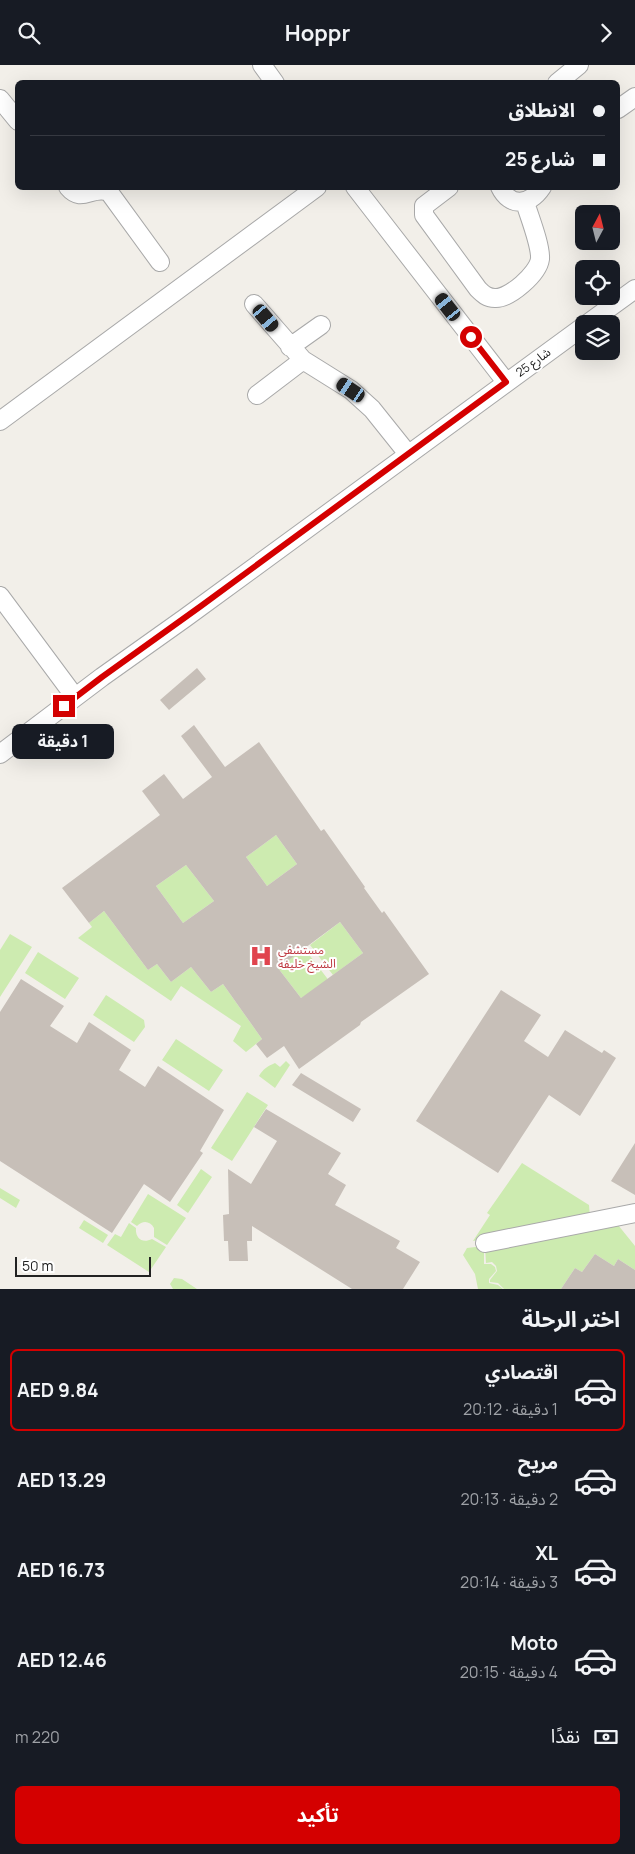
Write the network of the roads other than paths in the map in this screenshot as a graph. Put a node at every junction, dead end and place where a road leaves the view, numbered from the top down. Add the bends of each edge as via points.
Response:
1 (262, 65) edge
2 (579, 65) edge
3 (273, 80) edge
4 (561, 80) edge
5 (635, 97) edge
6 (0, 99) edge
7 (620, 108) edge
8 (15, 117) edge
9 (70, 190) edge
10 (99, 190) edge
11 (105, 190) edge
12 (313, 190) edge
13 (357, 190) edge
14 (445, 190) edge
15 (502, 190) edge
16 (540, 190) edge
17 (525, 202) junction
18 (160, 262) dead end
19 (635, 289) edge
20 (254, 304) dead end
21 (599, 315) edge
22 (320, 325) dead end
23 (575, 332) edge
24 (290, 347) junction
25 (303, 360) junction
26 (506, 382) junction
27 (258, 395) dead end
28 (0, 421) edge
29 (408, 454) junction
30 (0, 596) edge
31 (75, 697) junction
32 (0, 754) edge
33 (635, 1213) edge
34 (485, 1243) dead end

1 - 3 street
2 - 4 street
5 - 7 street
6 - 8 street
9 - 10 street via 80,195
11 - 18 street
12 - 28 street
13 - 26 street
14 - 17 street via 424,206 424,215 478,289 493,298 510,293 535,273 539,265 538,248
15 - 17 street via 514,201
16 - 17 street
19 - 21 street, شارع 25
20 - 24 street
22 - 24 street
23 - 26 street, شارع 25
24 - 25 street
25 - 27 street
25 - 29 street via 351,390 372,409
26 - 29 street, شارع 25
29 - 31 street, شارع 25
30 - 31 street
31 - 32 street, شارع 25
33 - 34 street

